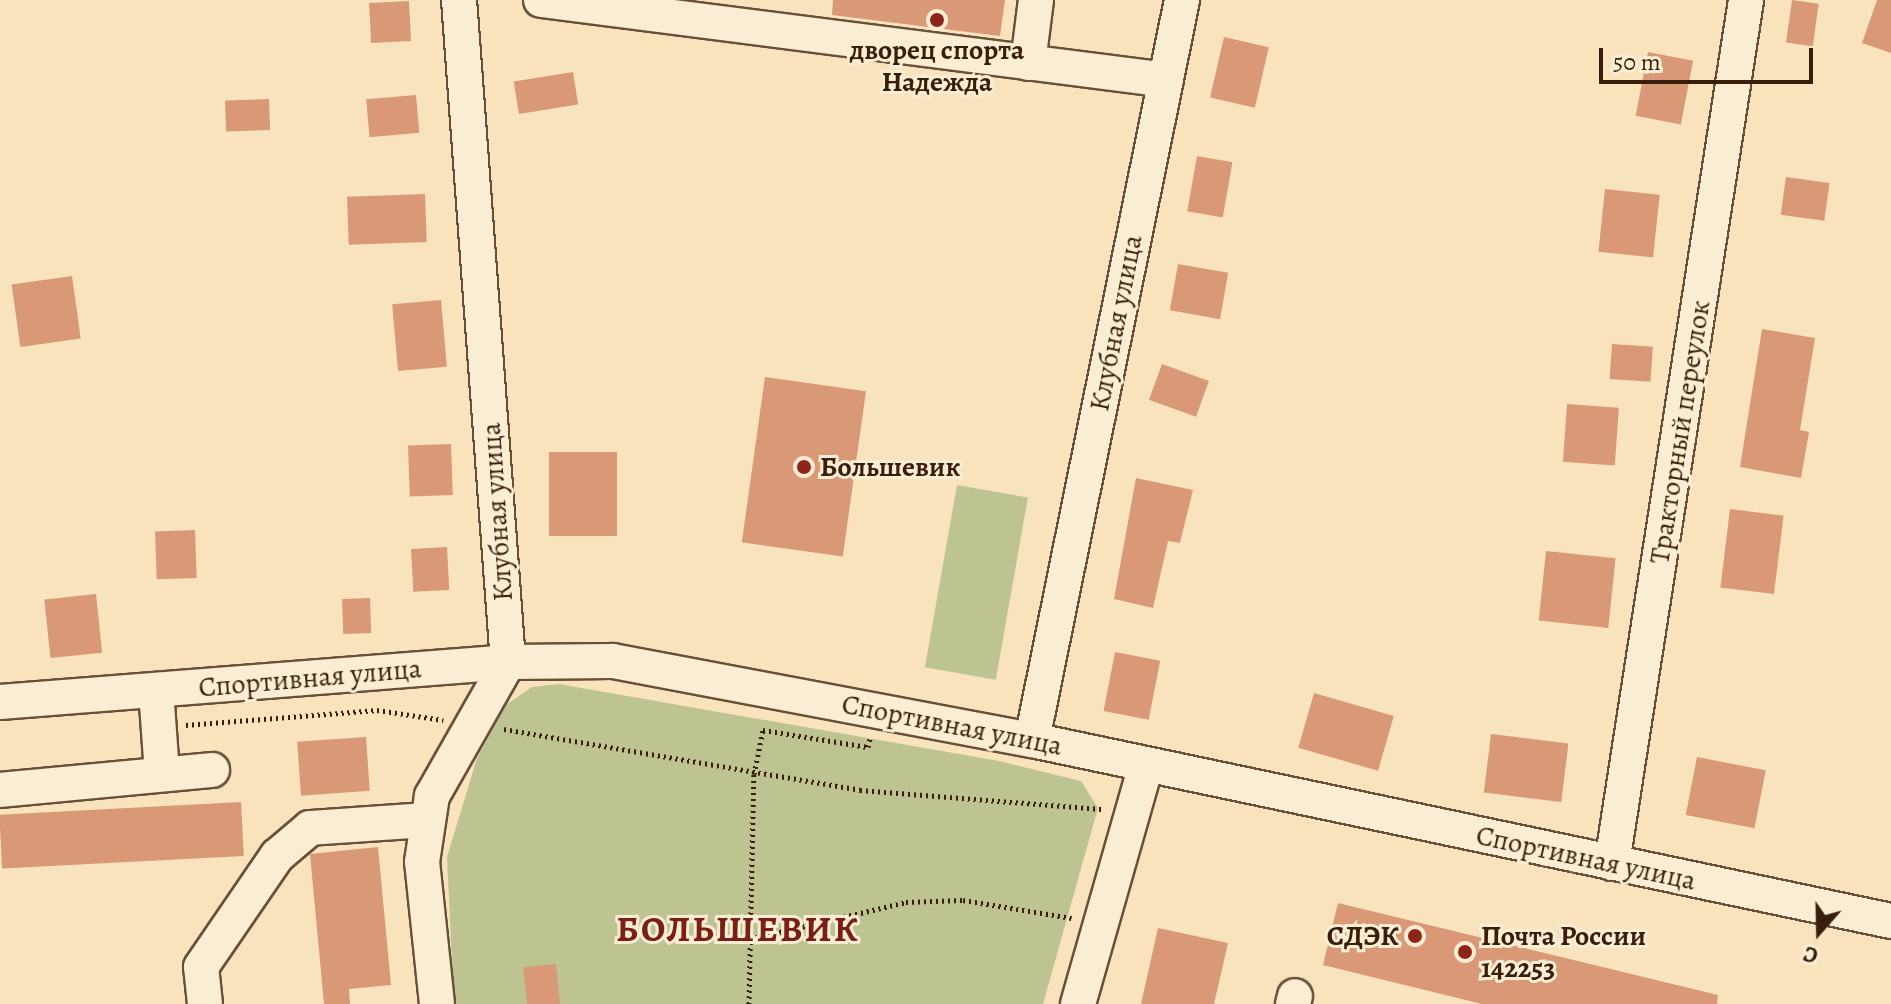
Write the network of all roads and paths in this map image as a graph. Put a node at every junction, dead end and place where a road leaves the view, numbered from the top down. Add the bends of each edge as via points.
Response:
1 (459, 0) edge
2 (1036, 0) edge
3 (1182, 0) edge
4 (1746, 0) edge
5 (558, 1) edge
6 (696, 10) edge
7 (1028, 63) junction
8 (1166, 80) junction
9 (508, 662) junction
10 (156, 690) junction
11 (0, 702) edge
12 (875, 710) junction
13 (472, 724) junction
14 (159, 727) junction
15 (1032, 740) junction
16 (1146, 765) junction
17 (212, 770) dead end
18 (162, 774) junction
19 (754, 774) junction
20 (0, 790) edge
21 (1133, 810) junction
22 (428, 820) junction
23 (1612, 863) junction
24 (1891, 921) edge
25 (1101, 924) junction
26 (750, 939) junction
27 (205, 1004) edge
28 (437, 1004) edge
29 (749, 1004) edge
30 (1078, 1004) edge

1 - 9 street, Клубная улица
2 - 7 street
3 - 8 street, Клубная улица
4 - 23 street, Тракторный переулок
5 - 6 street
6 - 7 street
7 - 8 street
8 - 15 street, Клубная улица
9 - 10 street, Спортивная улица
9 - 12 street, Спортивная улица via 613,661
9 - 13 street
10 - 11 street, Спортивная улица
10 - 14 street
12 - 15 street, Спортивная улица
12 - 19 path via 868,747 763,730
13 - 14 path via 377,710
13 - 19 path
13 - 22 street via 432,796
14 - 18 street
15 - 16 street, Спортивная улица
16 - 21 street
16 - 23 street, Спортивная улица
17 - 18 street
18 - 20 street
19 - 21 path via 998,804
19 - 26 path
21 - 25 street
22 - 27 street via 310,828 299,837 277,856 201,967
22 - 28 street via 422,862
23 - 24 street, Спортивная улица
25 - 26 path via 1016,906 906,902
25 - 30 street
26 - 29 path

